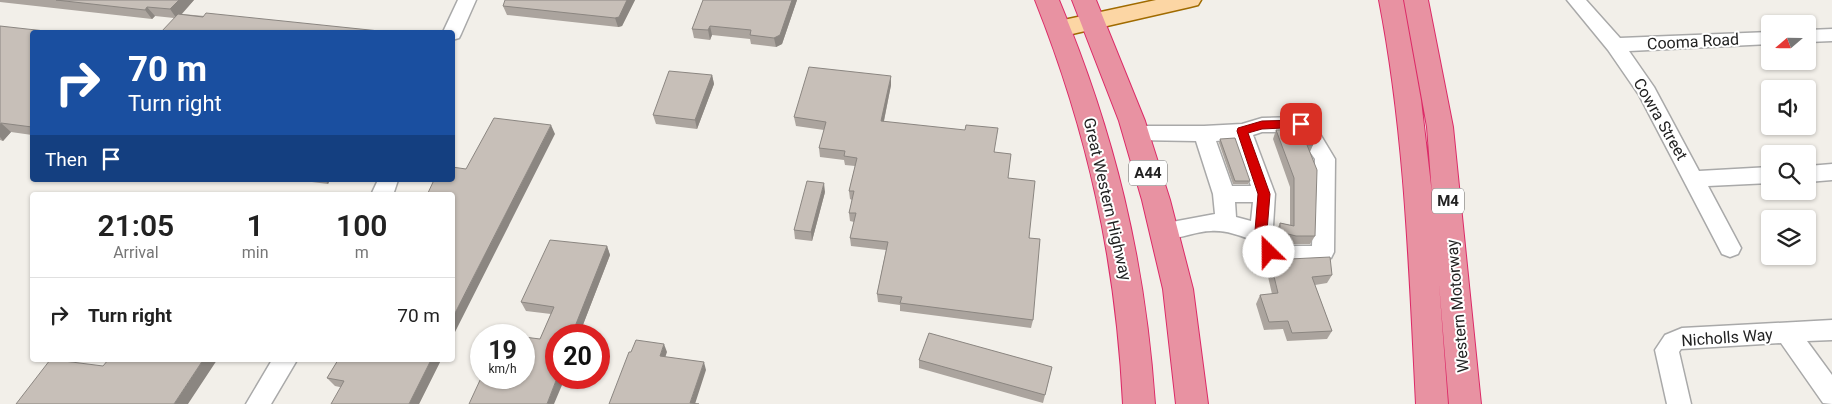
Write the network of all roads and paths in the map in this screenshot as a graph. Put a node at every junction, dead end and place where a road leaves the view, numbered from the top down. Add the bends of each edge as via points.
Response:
1 (467, 0) edge
2 (1047, 0) edge
3 (1190, 0) edge
4 (1391, 0) edge
5 (1416, 0) edge
6 (1576, 0) edge
7 (1089, 11) edge
8 (1059, 29) junction
9 (454, 30) edge
10 (1832, 35) edge
11 (1816, 36) edge
12 (1761, 38) edge
13 (1615, 45) junction
14 (1242, 131) junction
15 (1136, 133) junction
16 (1204, 134) junction
17 (1832, 172) edge
18 (1816, 173) edge
19 (1761, 176) edge
20 (1695, 179) junction
21 (1224, 194) junction
22 (1264, 194) junction
23 (1226, 223) junction
24 (1164, 231) junction
25 (1261, 233) junction
26 (1730, 248) dead end
27 (1832, 330) edge
28 (1787, 333) junction
29 (284, 362) edge
30 (1832, 395) edge
31 (258, 404) edge
32 (1139, 404) edge
33 (1192, 404) edge
34 (1432, 404) edge
35 (1466, 404) edge
36 (1679, 404) edge

1 - 9 street
2 - 8 highway, Great Western Highway / A44
3 - 7 main road
4 - 34 highway, Western Motorway / M4 via 1414,130
5 - 35 highway, Western Motorway / M4 via 1440,127
6 - 13 street, Cowra Street
7 - 8 main road
7 - 15 highway, A44
8 - 32 highway, Great Western Highway / A44 via 1099,146 1122,249 1133,323
10 - 11 street
12 - 13 street, Cooma Road
13 - 20 street, Cowra Street via 1647,92
14 - 16 street
14 - 22 street
14 - 25 street via 1262,125 1297,123 1305,127 1325,159 1323,252 1309,257 1269,252 1261,246
15 - 16 street
15 - 24 highway, A44
16 - 21 street
17 - 18 street
19 - 20 street
20 - 26 street, Cowra Street
21 - 22 street
21 - 23 street
22 - 25 street
23 - 24 street via 1210,222
23 - 25 street
24 - 33 highway, A44 via 1178,289
27 - 28 street, Nicholls Way
28 - 30 street
28 - 36 street, Nicholls Way via 1682,338 1673,342 1667,350
29 - 31 street

